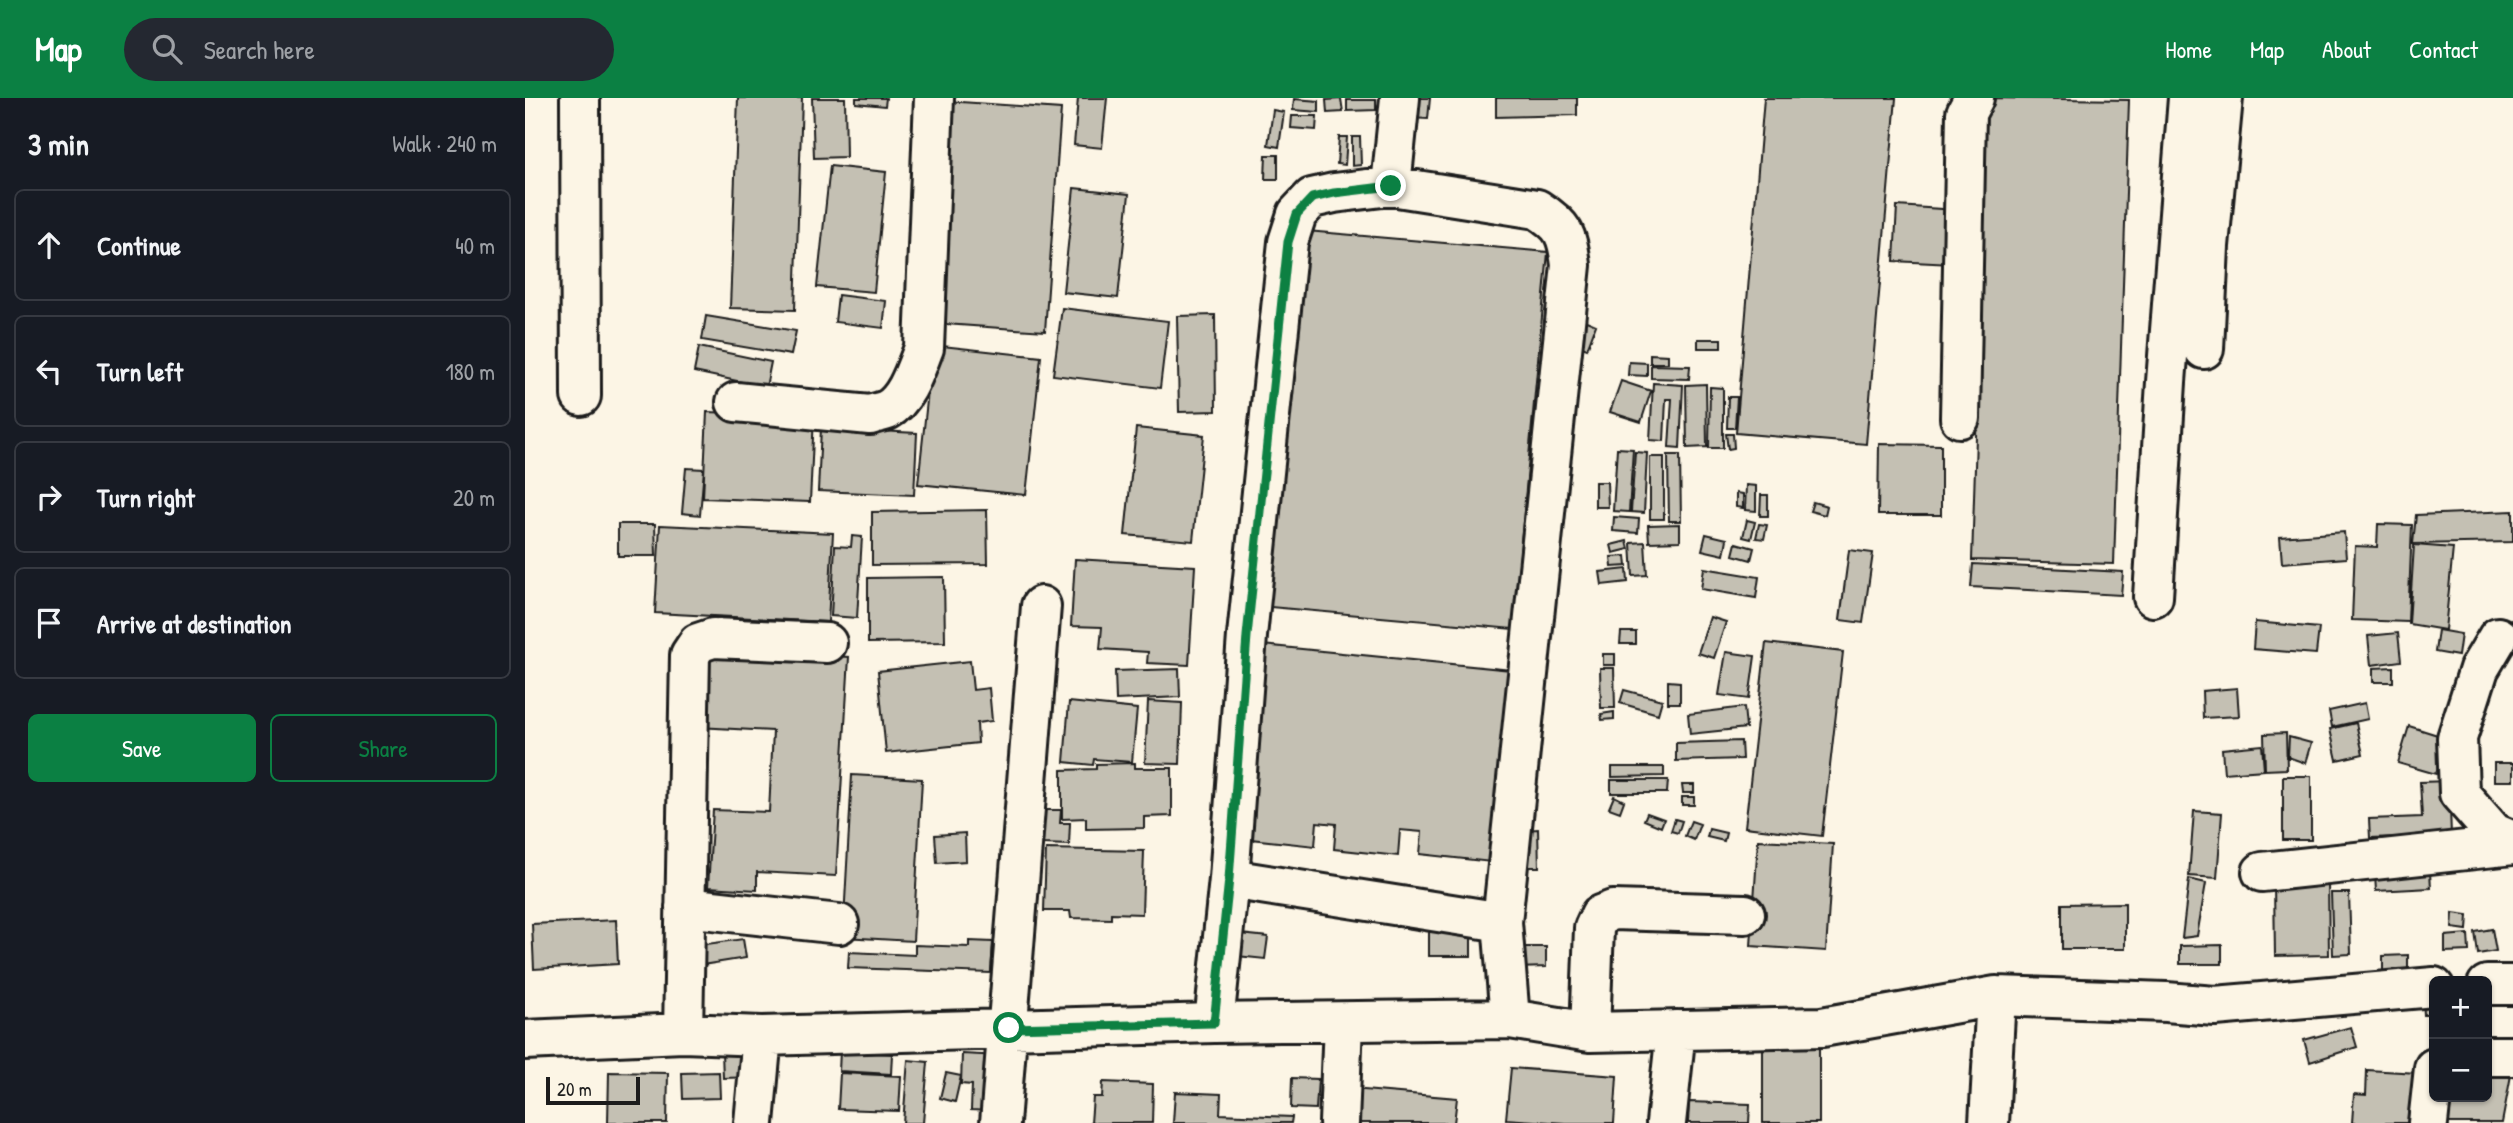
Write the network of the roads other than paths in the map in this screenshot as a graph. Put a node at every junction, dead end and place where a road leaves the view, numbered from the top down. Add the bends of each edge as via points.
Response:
1 (580, 98) edge
2 (934, 98) edge
3 (1400, 98) edge
4 (1974, 98) edge
5 (2188, 98) edge
6 (2223, 98) edge
7 (1391, 186) junction
8 (2204, 349) dead end
9 (581, 396) dead end
10 (736, 402) dead end
11 (1960, 418) dead end
12 (2153, 597) dead end
13 (1041, 606) dead end
14 (2498, 637) dead end
15 (827, 643) dead end
16 (2513, 843) edge
17 (2262, 872) dead end
18 (1229, 879) junction
19 (685, 907) junction
20 (1745, 914) dead end
21 (1502, 922) junction
22 (839, 924) dead end
23 (2492, 985) edge
24 (2513, 985) edge
25 (2429, 987) edge
26 (1996, 996) junction
27 (1510, 1019) junction
28 (1343, 1022) junction
29 (1214, 1023) junction
30 (1009, 1028) junction
31 (1676, 1030) junction
32 (1590, 1032) junction
33 (683, 1033) junction
34 (762, 1036) junction
35 (525, 1040) edge
36 (2492, 1056) edge
37 (2513, 1056) edge
38 (2430, 1102) edge
39 (754, 1123) edge
40 (1000, 1123) edge
41 (1339, 1123) edge
42 (1666, 1123) edge
43 (1989, 1123) edge
44 (2428, 1123) edge

1 - 9 street
2 - 10 street via 924,348 900,399 887,410 870,415
3 - 7 street
4 - 11 street via 1966,113
5 - 12 street
6 - 8 street
7 - 18 street via 1312,198 1297,214 1288,242 1247,636
7 - 21 street via 1537,209 1557,221 1568,238 1571,265
13 - 30 street
14 - 16 street via 2479,669 2457,738 2459,793 2494,833
15 - 19 street via 713,638 698,643 690,655
16 - 17 street
18 - 21 street
18 - 29 street
19 - 22 street
19 - 33 street
20 - 32 street via 1613,909 1601,915 1594,928
21 - 27 street
23 - 24 street
25 - 26 street via 2215,1006
26 - 31 street via 1822,1027
26 - 43 street
27 - 28 street
27 - 32 street
28 - 29 street
28 - 41 street
29 - 30 street
30 - 34 street
30 - 40 street
31 - 32 street
31 - 42 street
33 - 34 street
33 - 35 street
34 - 39 street
36 - 37 street
38 - 44 street

